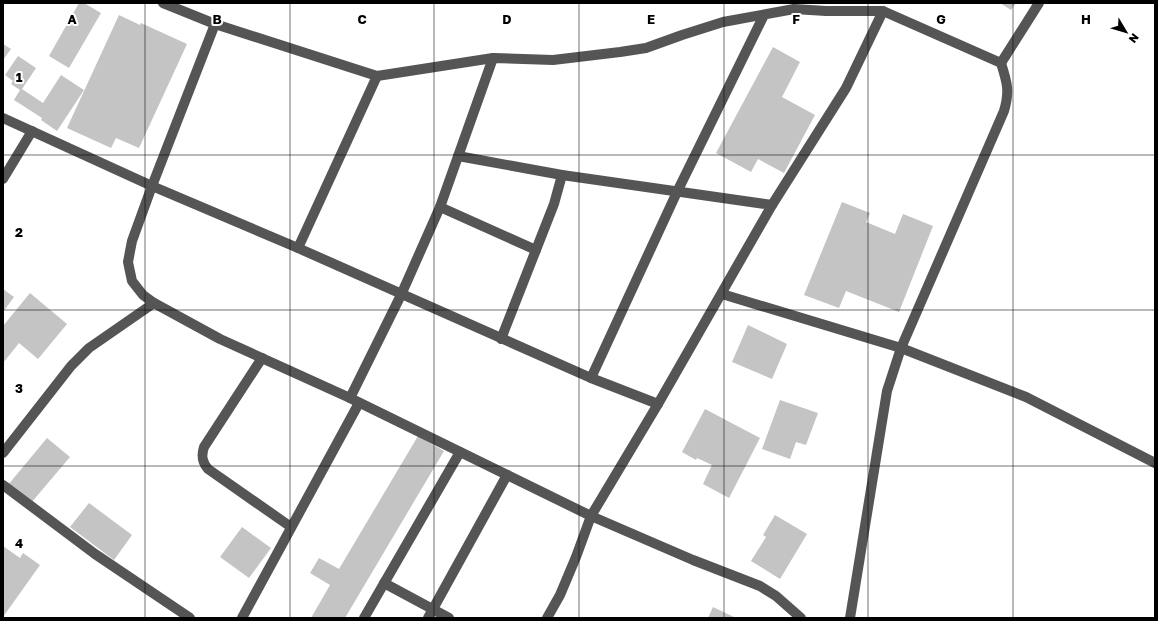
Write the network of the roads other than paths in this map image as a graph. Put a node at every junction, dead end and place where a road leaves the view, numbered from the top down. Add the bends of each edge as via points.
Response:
1 (163, 3) edge
2 (1039, 3) edge
3 (883, 11) junction
4 (764, 15) junction
5 (215, 24) junction
6 (493, 58) junction
7 (1001, 63) junction
8 (377, 76) junction
9 (3, 118) edge
10 (32, 131) junction
11 (458, 156) junction
12 (562, 175) junction
13 (3, 179) edge
14 (152, 186) junction
15 (677, 192) junction
16 (772, 205) junction
17 (440, 207) junction
18 (298, 248) junction
19 (536, 250) junction
20 (722, 294) junction
21 (401, 295) junction
22 (154, 303) junction
23 (501, 338) junction
24 (901, 348) junction
25 (262, 358) junction
26 (590, 378) junction
27 (354, 401) junction
28 (658, 404) junction
29 (460, 452) junction
30 (3, 453) edge
31 (1155, 463) edge
32 (507, 475) junction
33 (3, 485) edge
34 (591, 516) junction
35 (292, 527) junction
36 (384, 583) junction
37 (430, 614) edge
38 (190, 618) edge
39 (242, 618) edge
40 (364, 618) edge
41 (449, 618) edge
42 (547, 618) edge
43 (801, 618) edge
44 (850, 618) edge

1 - 5 street
2 - 7 street
3 - 4 street via 794,9
3 - 7 street
3 - 16 street via 846,88
4 - 6 street via 723,22 646,48 553,60
4 - 15 street
5 - 8 street
5 - 14 street
6 - 8 street
6 - 11 street
7 - 24 street via 1008,98 1004,111
8 - 18 street
9 - 10 street
10 - 13 street
10 - 14 street
11 - 12 street
11 - 17 street
12 - 15 street
12 - 19 street
14 - 18 street
14 - 22 street via 132,241 128,262 132,281 143,295
15 - 16 street
15 - 26 street
16 - 20 street
17 - 19 street
17 - 21 street
18 - 21 street
19 - 23 street
20 - 24 street
20 - 28 street
21 - 23 street
21 - 27 street
22 - 25 street via 220,339
22 - 30 street via 89,348 71,366
23 - 26 street
24 - 31 street via 1026,397
24 - 44 street via 887,391
25 - 27 street
25 - 35 street via 204,447 202,455 208,469
26 - 28 street
27 - 29 street
27 - 35 street
28 - 34 street
29 - 32 street
29 - 36 street
32 - 34 street
32 - 37 street
33 - 38 street via 95,554
34 - 42 street via 560,595
34 - 43 street via 760,586
35 - 39 street
36 - 37 street
36 - 40 street
37 - 41 street

